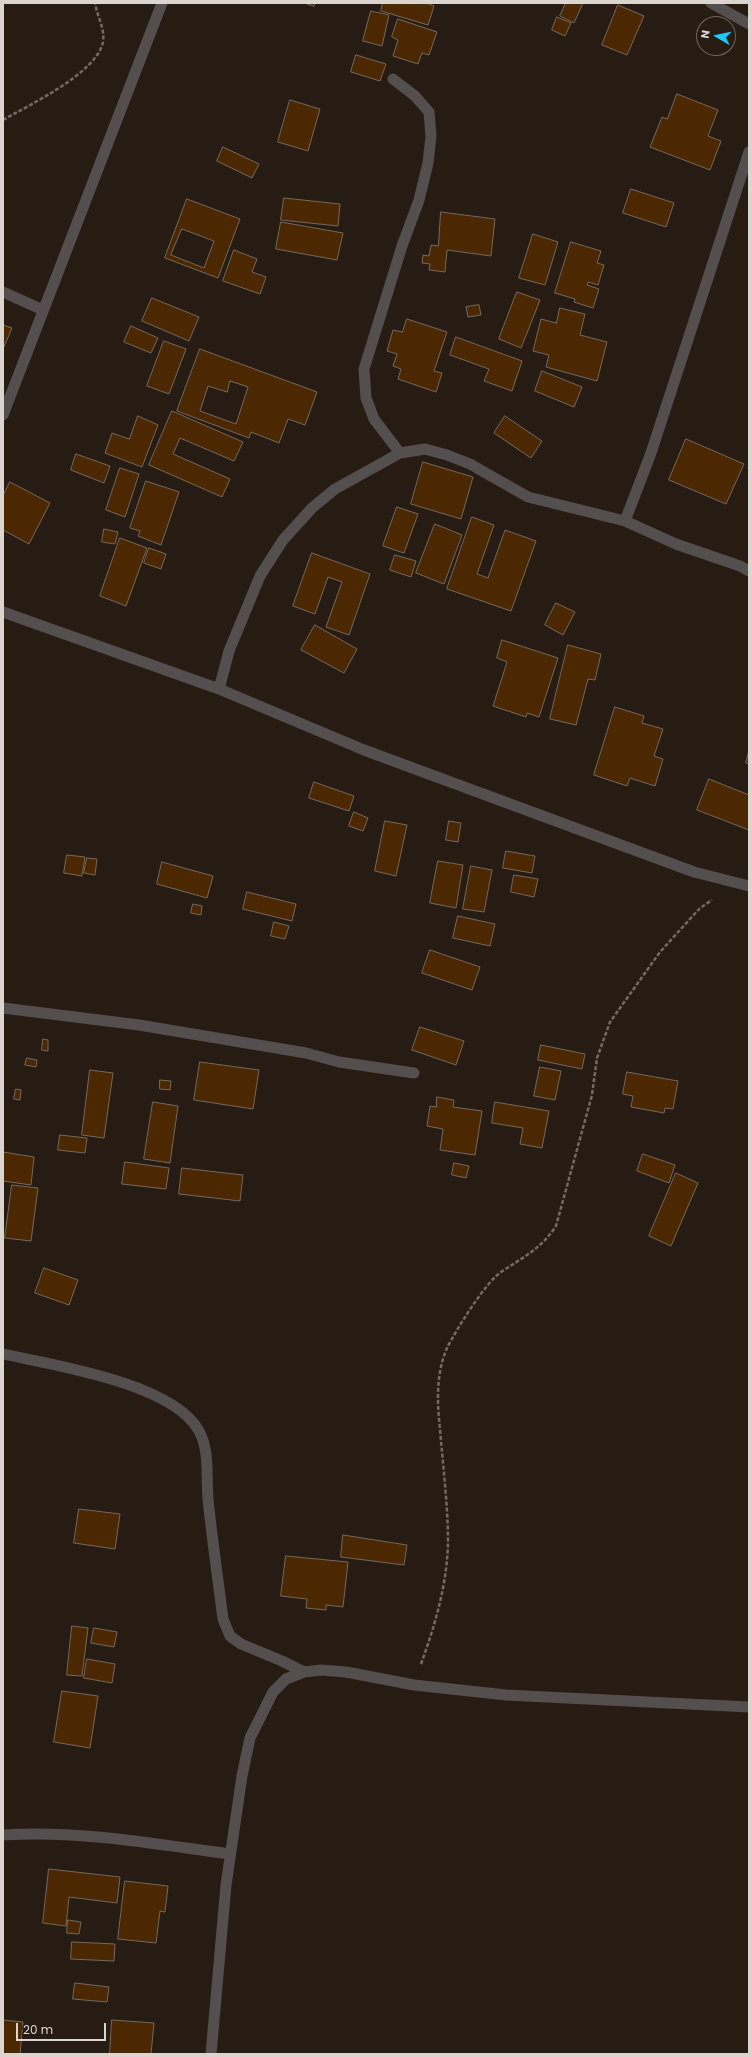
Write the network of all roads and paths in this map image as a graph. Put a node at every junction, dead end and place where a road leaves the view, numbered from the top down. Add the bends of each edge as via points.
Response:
1 (95, 3) edge
2 (162, 3) edge
3 (710, 3) edge
4 (749, 24) edge
5 (393, 79) dead end
6 (3, 120) edge
7 (749, 152) edge
8 (3, 292) edge
9 (43, 310) junction
10 (3, 415) edge
11 (400, 453) junction
12 (625, 521) junction
13 (749, 571) edge
14 (3, 612) edge
15 (219, 689) junction
16 (737, 882) junction
17 (749, 886) edge
18 (3, 1008) edge
19 (414, 1073) dead end
20 (3, 1354) edge
21 (304, 1672) junction
22 (414, 1686) junction
23 (749, 1707) edge
24 (3, 1835) edge
25 (230, 1854) junction
26 (211, 2054) edge

1 - 6 path via 102,26 103,42 96,56 86,68 55,91
2 - 9 street
3 - 4 street
5 - 11 street via 415,96 429,112 431,136 428,163 419,200 402,246 364,370 366,398 374,419
7 - 12 street via 651,452
8 - 9 street
9 - 10 street
11 - 12 street via 425,449 447,455 476,467 528,497
11 - 15 street via 335,489 312,508 283,540 260,576 229,651
12 - 13 street via 676,544
14 - 15 street
15 - 16 street via 364,750 694,872
16 - 17 street
16 - 22 path via 700,908 660,952 610,1022 597,1058 592,1095 556,1226 547,1240 501,1272 486,1286 442,1360 438,1415 448,1544 436,1620
18 - 19 street via 139,1025 306,1053 339,1062
20 - 21 street via 120,1380 158,1397 186,1415 198,1429 204,1444 223,1619 230,1636 241,1644 282,1660
21 - 22 street via 346,1672
21 - 25 street via 286,1679 273,1692 250,1738
22 - 23 street via 506,1695
24 - 25 street via 62,1834
25 - 26 street

